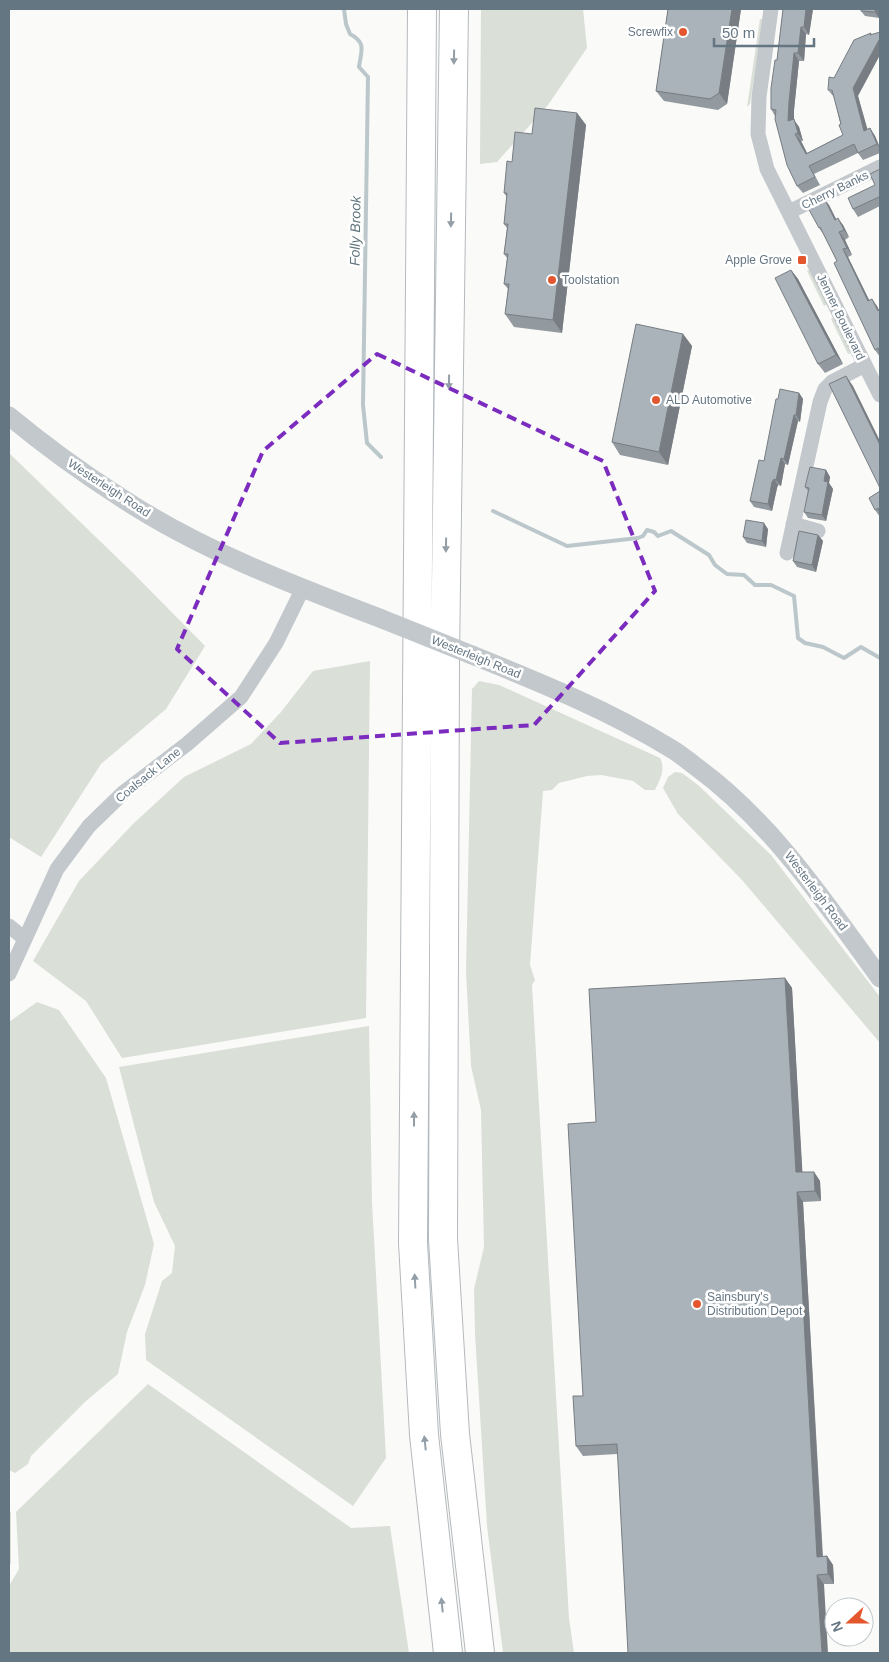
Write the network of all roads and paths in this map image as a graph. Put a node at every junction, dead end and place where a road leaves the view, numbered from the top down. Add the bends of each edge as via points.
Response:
1 (422, 9) edge
2 (454, 9) edge
3 (771, 9) edge
4 (880, 167) edge
5 (789, 212) junction
6 (865, 365) junction
7 (880, 395) edge
8 (9, 416) edge
9 (793, 524) junction
10 (818, 531) dead end
11 (787, 553) dead end
12 (303, 588) junction
13 (9, 926) edge
14 (25, 939) junction
15 (9, 974) edge
16 (880, 978) edge
17 (448, 1653) edge
18 (480, 1653) edge

17 -> 1 highway via 424,1435 413,1243
2 -> 18 highway via 445,656 443,1239 456,1434
3 - 5 street, Jenner Boulevard via 759,97 758,134 767,169
4 - 5 street, Cherry Banks
5 - 6 street, Jenner Boulevard
6 - 7 street, Jenner Boulevard
6 - 9 street via 825,389
8 - 12 street, Westerleigh Road via 120,498 209,547
9 - 10 street
9 - 11 street
12 - 14 street, Coalsack Lane via 276,642 241,697 123,793 88,826 57,869
12 - 16 street, Westerleigh Road, bridge via 554,689 671,748 708,776 784,848
13 - 14 street
14 - 15 street, Coalsack Lane

